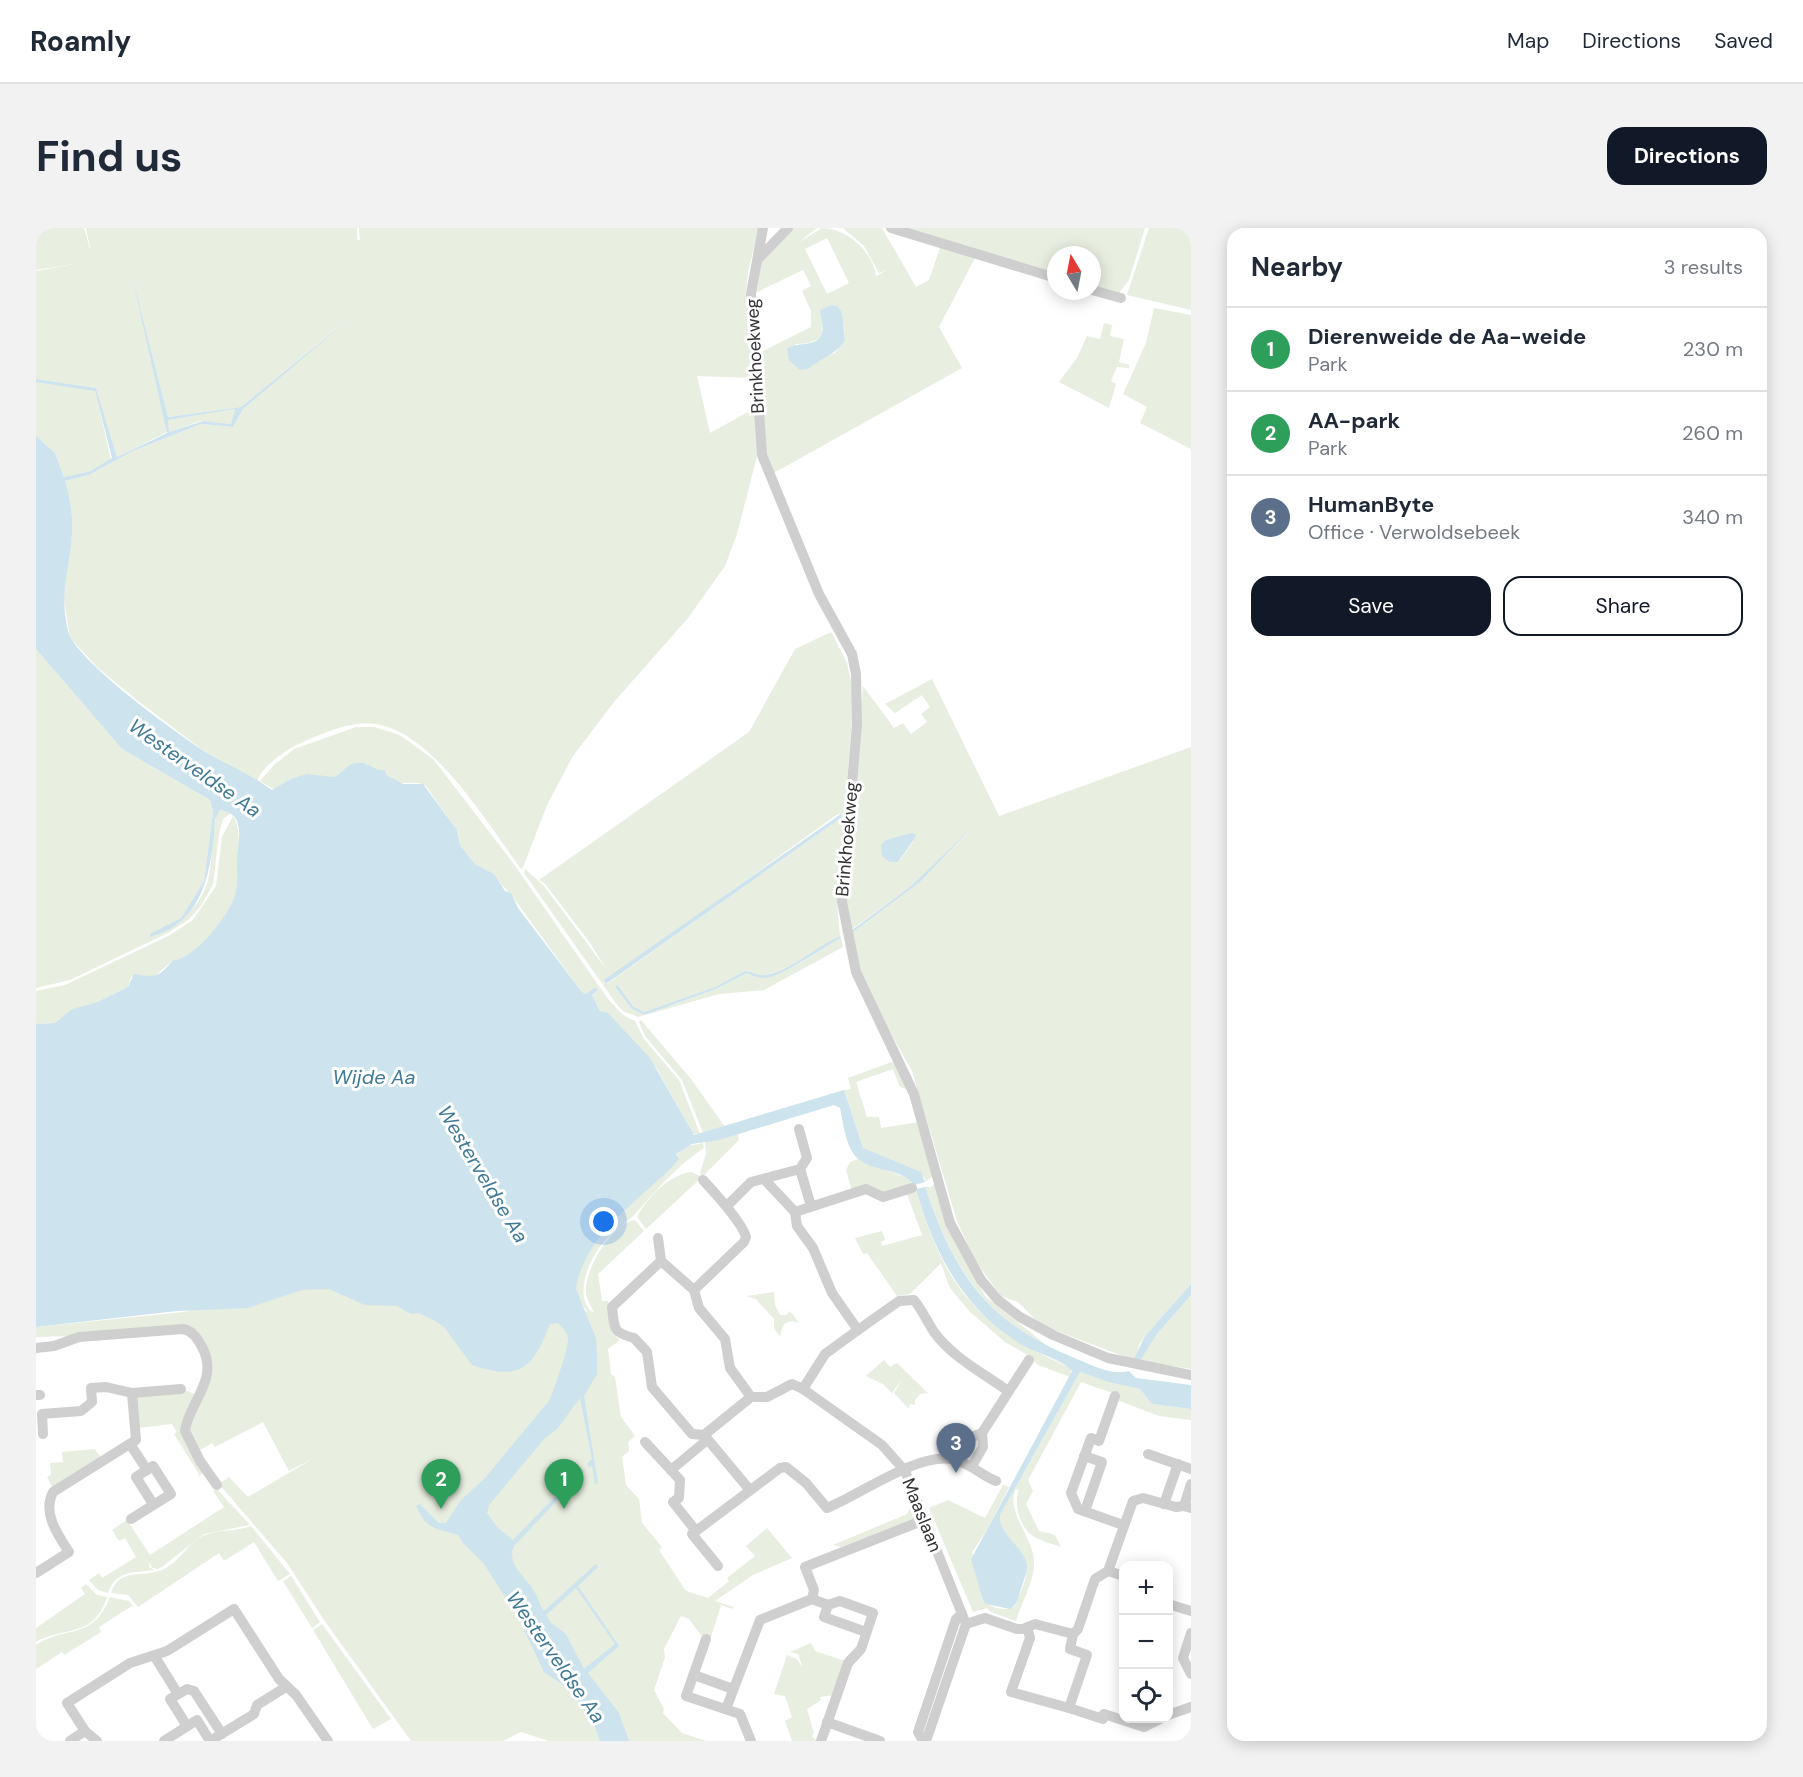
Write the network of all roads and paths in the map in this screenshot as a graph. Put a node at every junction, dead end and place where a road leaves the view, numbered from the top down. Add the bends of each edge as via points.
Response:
1 (763, 228) edge
2 (788, 228) edge
3 (891, 228) edge
4 (757, 261) junction
5 (1047, 275) edge
6 (1101, 293) edge
7 (1121, 298) dead end
8 (799, 1129) dead end
9 (800, 1169) junction
10 (764, 1179) junction
11 (703, 1180) dead end
12 (912, 1188) dead end
13 (727, 1206) junction
14 (811, 1206) junction
15 (795, 1212) junction
16 (658, 1238) dead end
17 (661, 1261) junction
18 (694, 1290) junction
19 (858, 1330) junction
20 (36, 1348) edge
21 (1029, 1360) dead end
22 (1191, 1374) edge
23 (181, 1389) dead end
24 (803, 1389) junction
25 (1008, 1391) junction
26 (132, 1393) junction
27 (1115, 1396) dead end
28 (751, 1397) junction
29 (982, 1433) junction
30 (43, 1434) dead end
31 (706, 1437) junction
32 (645, 1442) dead end
33 (130, 1444) junction
34 (1148, 1454) dead end
35 (1084, 1456) junction
36 (955, 1459) junction
37 (1178, 1464) junction
38 (972, 1466) junction
39 (1191, 1469) edge
40 (147, 1470) junction
41 (671, 1470) junction
42 (905, 1471) junction
43 (996, 1481) dead end
44 (1191, 1484) edge
45 (217, 1485) dead end
46 (749, 1489) junction
47 (153, 1504) junction
48 (1164, 1504) junction
49 (1187, 1507) edge
50 (1085, 1511) junction
51 (131, 1519) dead end
52 (924, 1520) junction
53 (1123, 1525) junction
54 (696, 1531) junction
55 (718, 1566) dead end
56 (1108, 1571) junction
57 (36, 1573) edge
58 (1119, 1574) edge
59 (812, 1599) junction
60 (828, 1605) junction
61 (1173, 1606) edge
62 (1191, 1611) edge
63 (964, 1619) junction
64 (1027, 1628) junction
65 (866, 1632) junction
66 (1191, 1633) edge
67 (1073, 1634) junction
68 (706, 1640) dead end
69 (155, 1657) junction
70 (1191, 1674) edge
71 (694, 1675) junction
72 (286, 1687) junction
73 (733, 1689) junction
74 (178, 1694) junction
75 (1191, 1707) edge
76 (1069, 1708) junction
77 (726, 1709) junction
78 (1173, 1713) edge
79 (1119, 1719) edge
80 (827, 1722) junction
81 (1132, 1723) edge
82 (1153, 1723) edge
83 (187, 1726) junction
84 (85, 1731) junction
85 (222, 1734) junction
86 (70, 1741) edge
87 (97, 1741) edge
88 (164, 1741) edge
89 (210, 1741) edge
90 (328, 1741) edge
91 (751, 1741) edge
92 (820, 1741) edge
93 (880, 1741) edge
94 (924, 1741) edge

1 - 4 street, Brinkhoekweg
2 - 4 street
3 - 5 street
4 - 22 street, Brinkhoekweg via 751,294 762,455 819,594 852,654 856,674 857,724 842,888 845,926 856,972 914,1094 951,1223 981,1280 1020,1317 1108,1359
6 - 7 street
8 - 9 street via 807,1158
9 - 10 street
9 - 14 street
10 - 13 street via 751,1182
10 - 15 street
11 - 13 street
12 - 14 street via 883,1197 866,1189
13 - 18 street via 745,1231 744,1242
14 - 15 street
15 - 19 street via 797,1226 813,1248 832,1293
16 - 17 street
17 - 18 street
17 - 31 street via 612,1307 615,1331 621,1337 634,1338 647,1352 652,1387 692,1434
18 - 28 street via 699,1308 725,1339 730,1368
19 - 24 street via 825,1354
19 - 25 street via 899,1301 914,1300 954,1353
20 - 45 street via 79,1337 183,1329 192,1332 205,1353 208,1367 185,1431
21 - 25 street
23 - 26 street
24 - 28 street via 792,1384 767,1397
24 - 42 street, Maaslaan via 882,1445
25 - 29 street
26 - 30 street via 91,1388 92,1401 81,1411 42,1414
26 - 33 street via 136,1440
27 - 35 street via 1099,1441 1091,1438
28 - 31 street
29 - 36 street via 972,1437
29 - 38 street via 983,1447
31 - 41 street
31 - 46 street
32 - 41 street
33 - 40 street
33 - 57 street via 53,1492 52,1525 69,1552
34 - 37 street
35 - 50 street via 1071,1493 1078,1509
35 - 50 street via 1102,1462
36 - 38 street
36 - 42 street via 933,1458
37 - 39 street
37 - 48 street
38 - 43 street
40 - 47 street via 136,1477
40 - 47 street via 153,1466 171,1494
41 - 54 street via 680,1480 679,1498 673,1502
42 - 46 street via 827,1508 786,1467
42 - 52 street, Maaslaan
44 - 49 street
46 - 54 street
47 - 51 street
48 - 49 street
48 - 53 street via 1143,1497 1133,1501
50 - 53 street
52 - 59 street via 805,1567 814,1590
52 - 63 street, Maaslaan
53 - 56 street
54 - 55 street via 692,1534
56 - 58 street
56 - 67 street via 1095,1579
59 - 60 street
59 - 73 street via 760,1620
60 - 65 street via 824,1617
60 - 65 street via 840,1601 873,1613
61 - 62 street
63 - 64 street via 985,1618 1017,1629
63 - 94 street
64 - 67 street via 1039,1624
64 - 76 street via 1030,1638 1011,1692
65 - 80 street via 861,1649 848,1663
66 - 70 street via 1183,1658
67 - 76 street via 1070,1649 1087,1655
68 - 71 street
69 - 72 street via 234,1609
69 - 74 street
69 - 84 street via 130,1664 67,1702
71 - 73 street
71 - 77 street via 686,1696
72 - 85 street
72 - 90 street
73 - 77 street
74 - 83 street via 170,1699
74 - 85 street via 187,1689 194,1691
75 - 78 street
76 - 79 street via 1102,1719 1104,1714
77 - 91 street via 740,1714
80 - 92 street
80 - 93 street
81 - 82 street via 1144,1727
83 - 88 street
83 - 89 street via 197,1720
84 - 86 street
84 - 87 street
85 - 89 street

